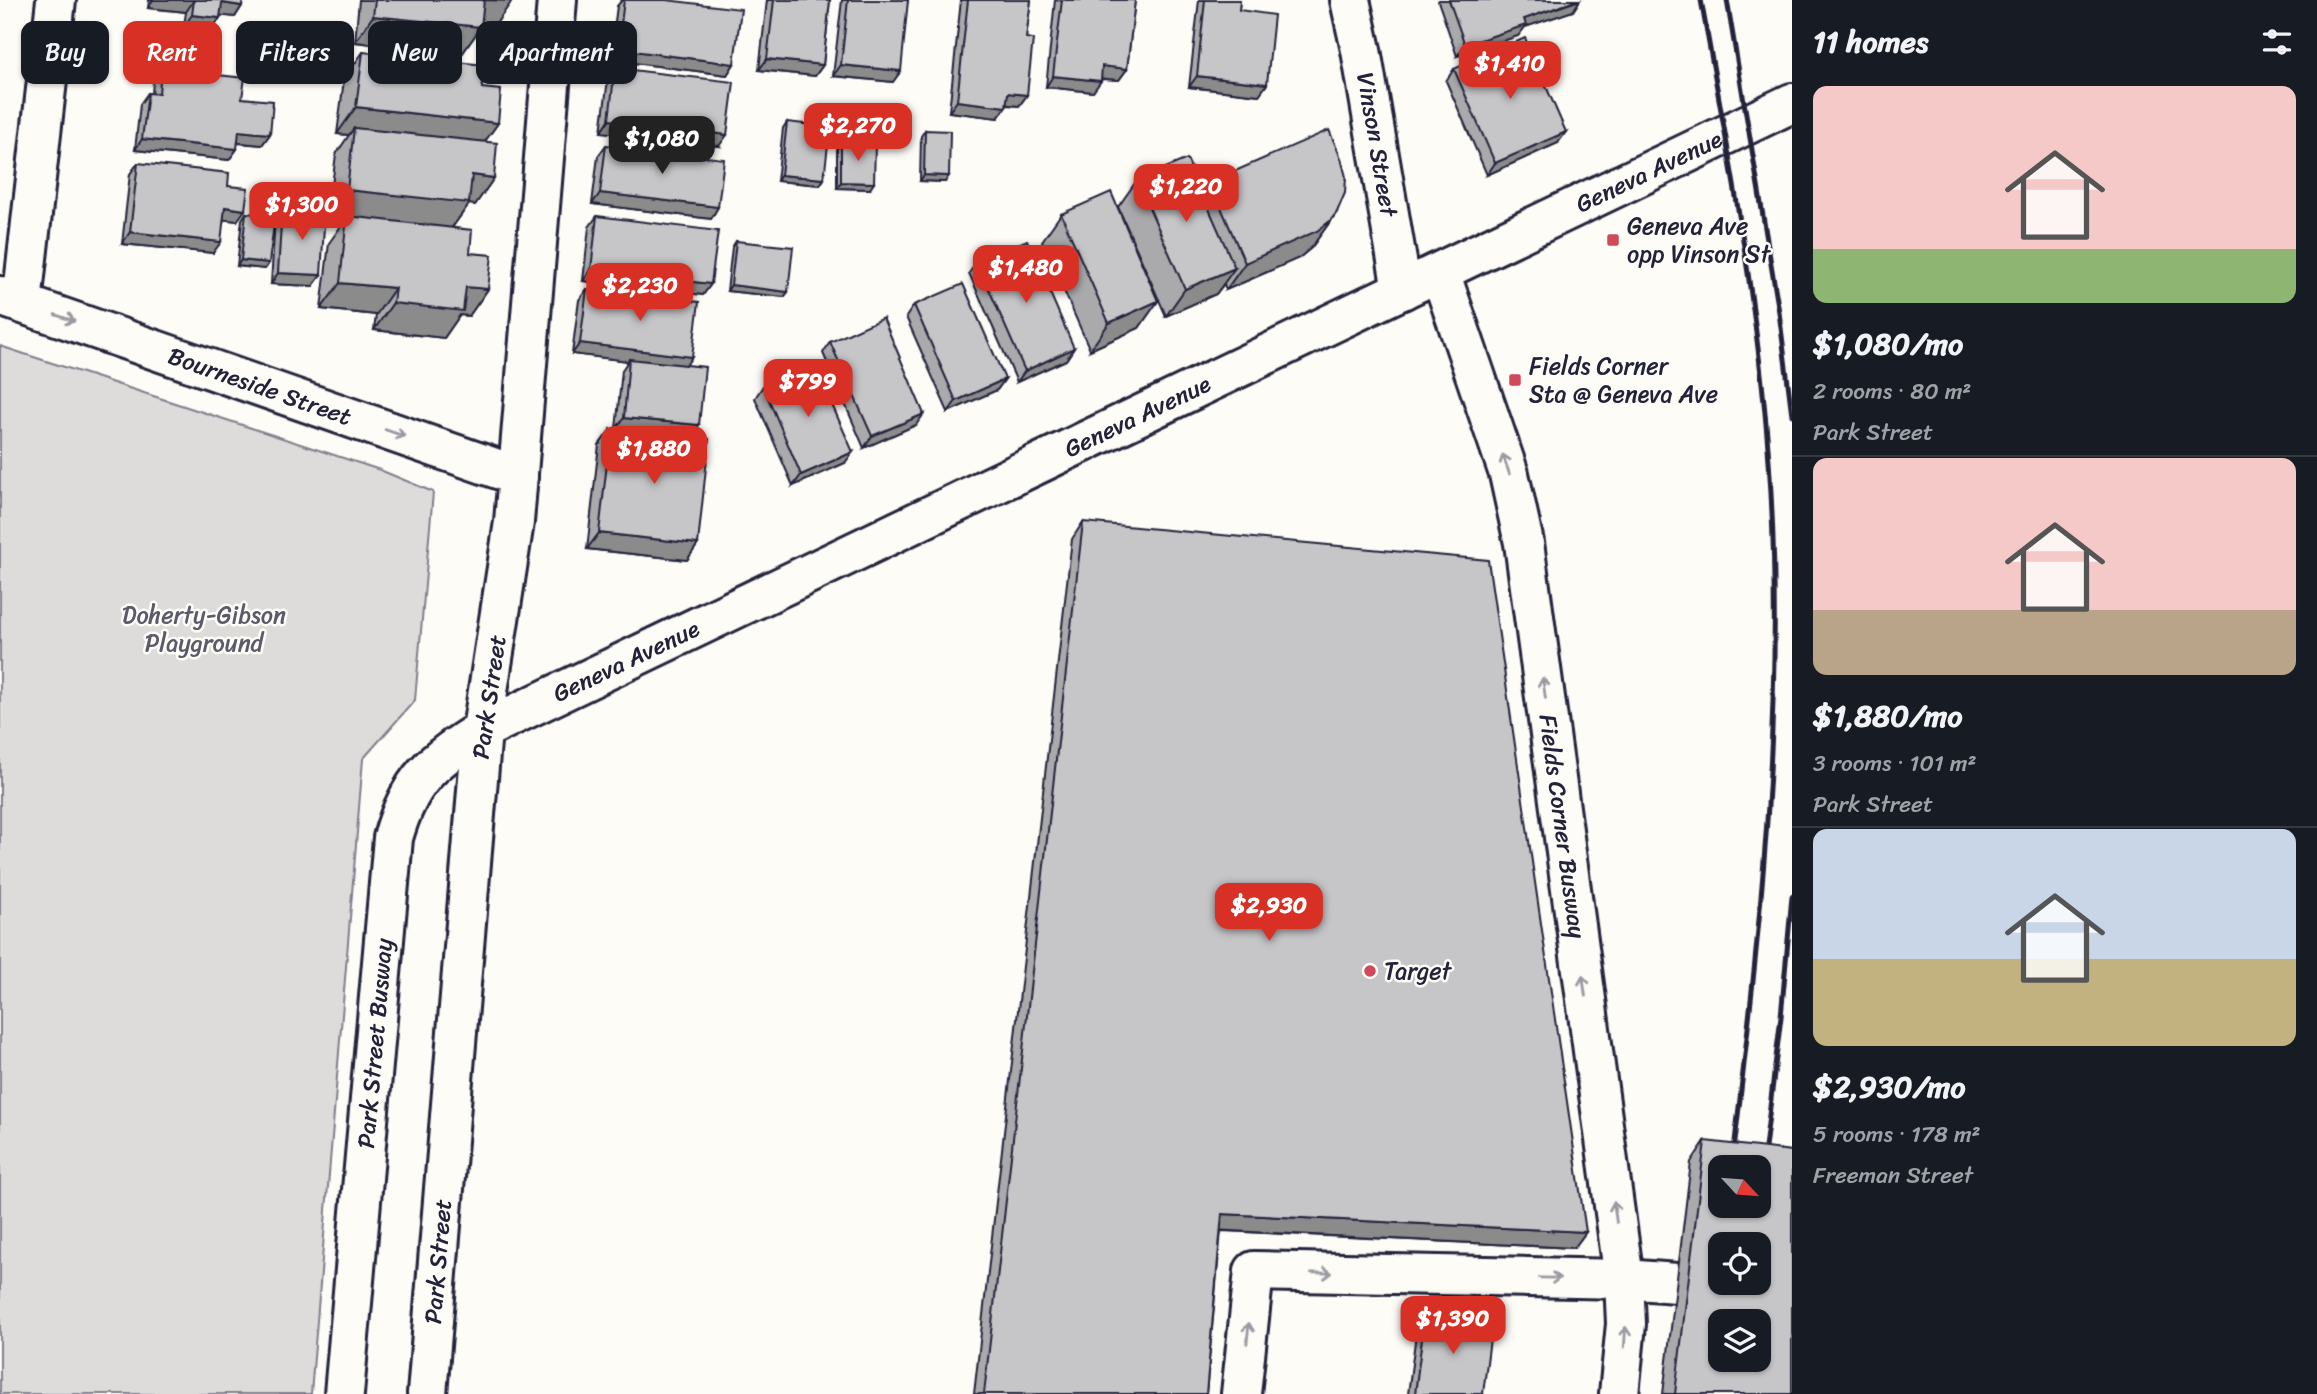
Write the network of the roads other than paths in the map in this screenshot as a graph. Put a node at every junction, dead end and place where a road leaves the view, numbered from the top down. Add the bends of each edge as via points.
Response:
1 (56, 0) edge
2 (557, 0) edge
3 (1350, 0) edge
4 (1792, 103) edge
5 (1440, 272) junction
6 (1402, 290) junction
7 (11, 299) edge
8 (519, 476) junction
9 (482, 730) junction
10 (1624, 1279) junction
11 (1677, 1283) dead end
12 (344, 1394) edge
13 (427, 1394) edge
14 (1241, 1394) edge
15 (1619, 1394) edge

1 - 7 street
2 - 8 street, Park Street
3 - 6 street, Vinson Street
4 - 5 street, Geneva Avenue
5 - 6 street, Geneva Avenue
10 -> 5 street, Fields Corner Busway via 1520,521 1509,474
6 - 9 street, Geneva Avenue
7 -> 8 street, Bourneside Street
8 - 9 street, Park Street
9 - 12 street, Park Street Busway via 423,773 404,804 393,838
9 - 13 street, Park Street
10 - 11 street
14 -> 10 street via 1254,1271
15 -> 10 street, Fields Corner Busway via 1626,1324

